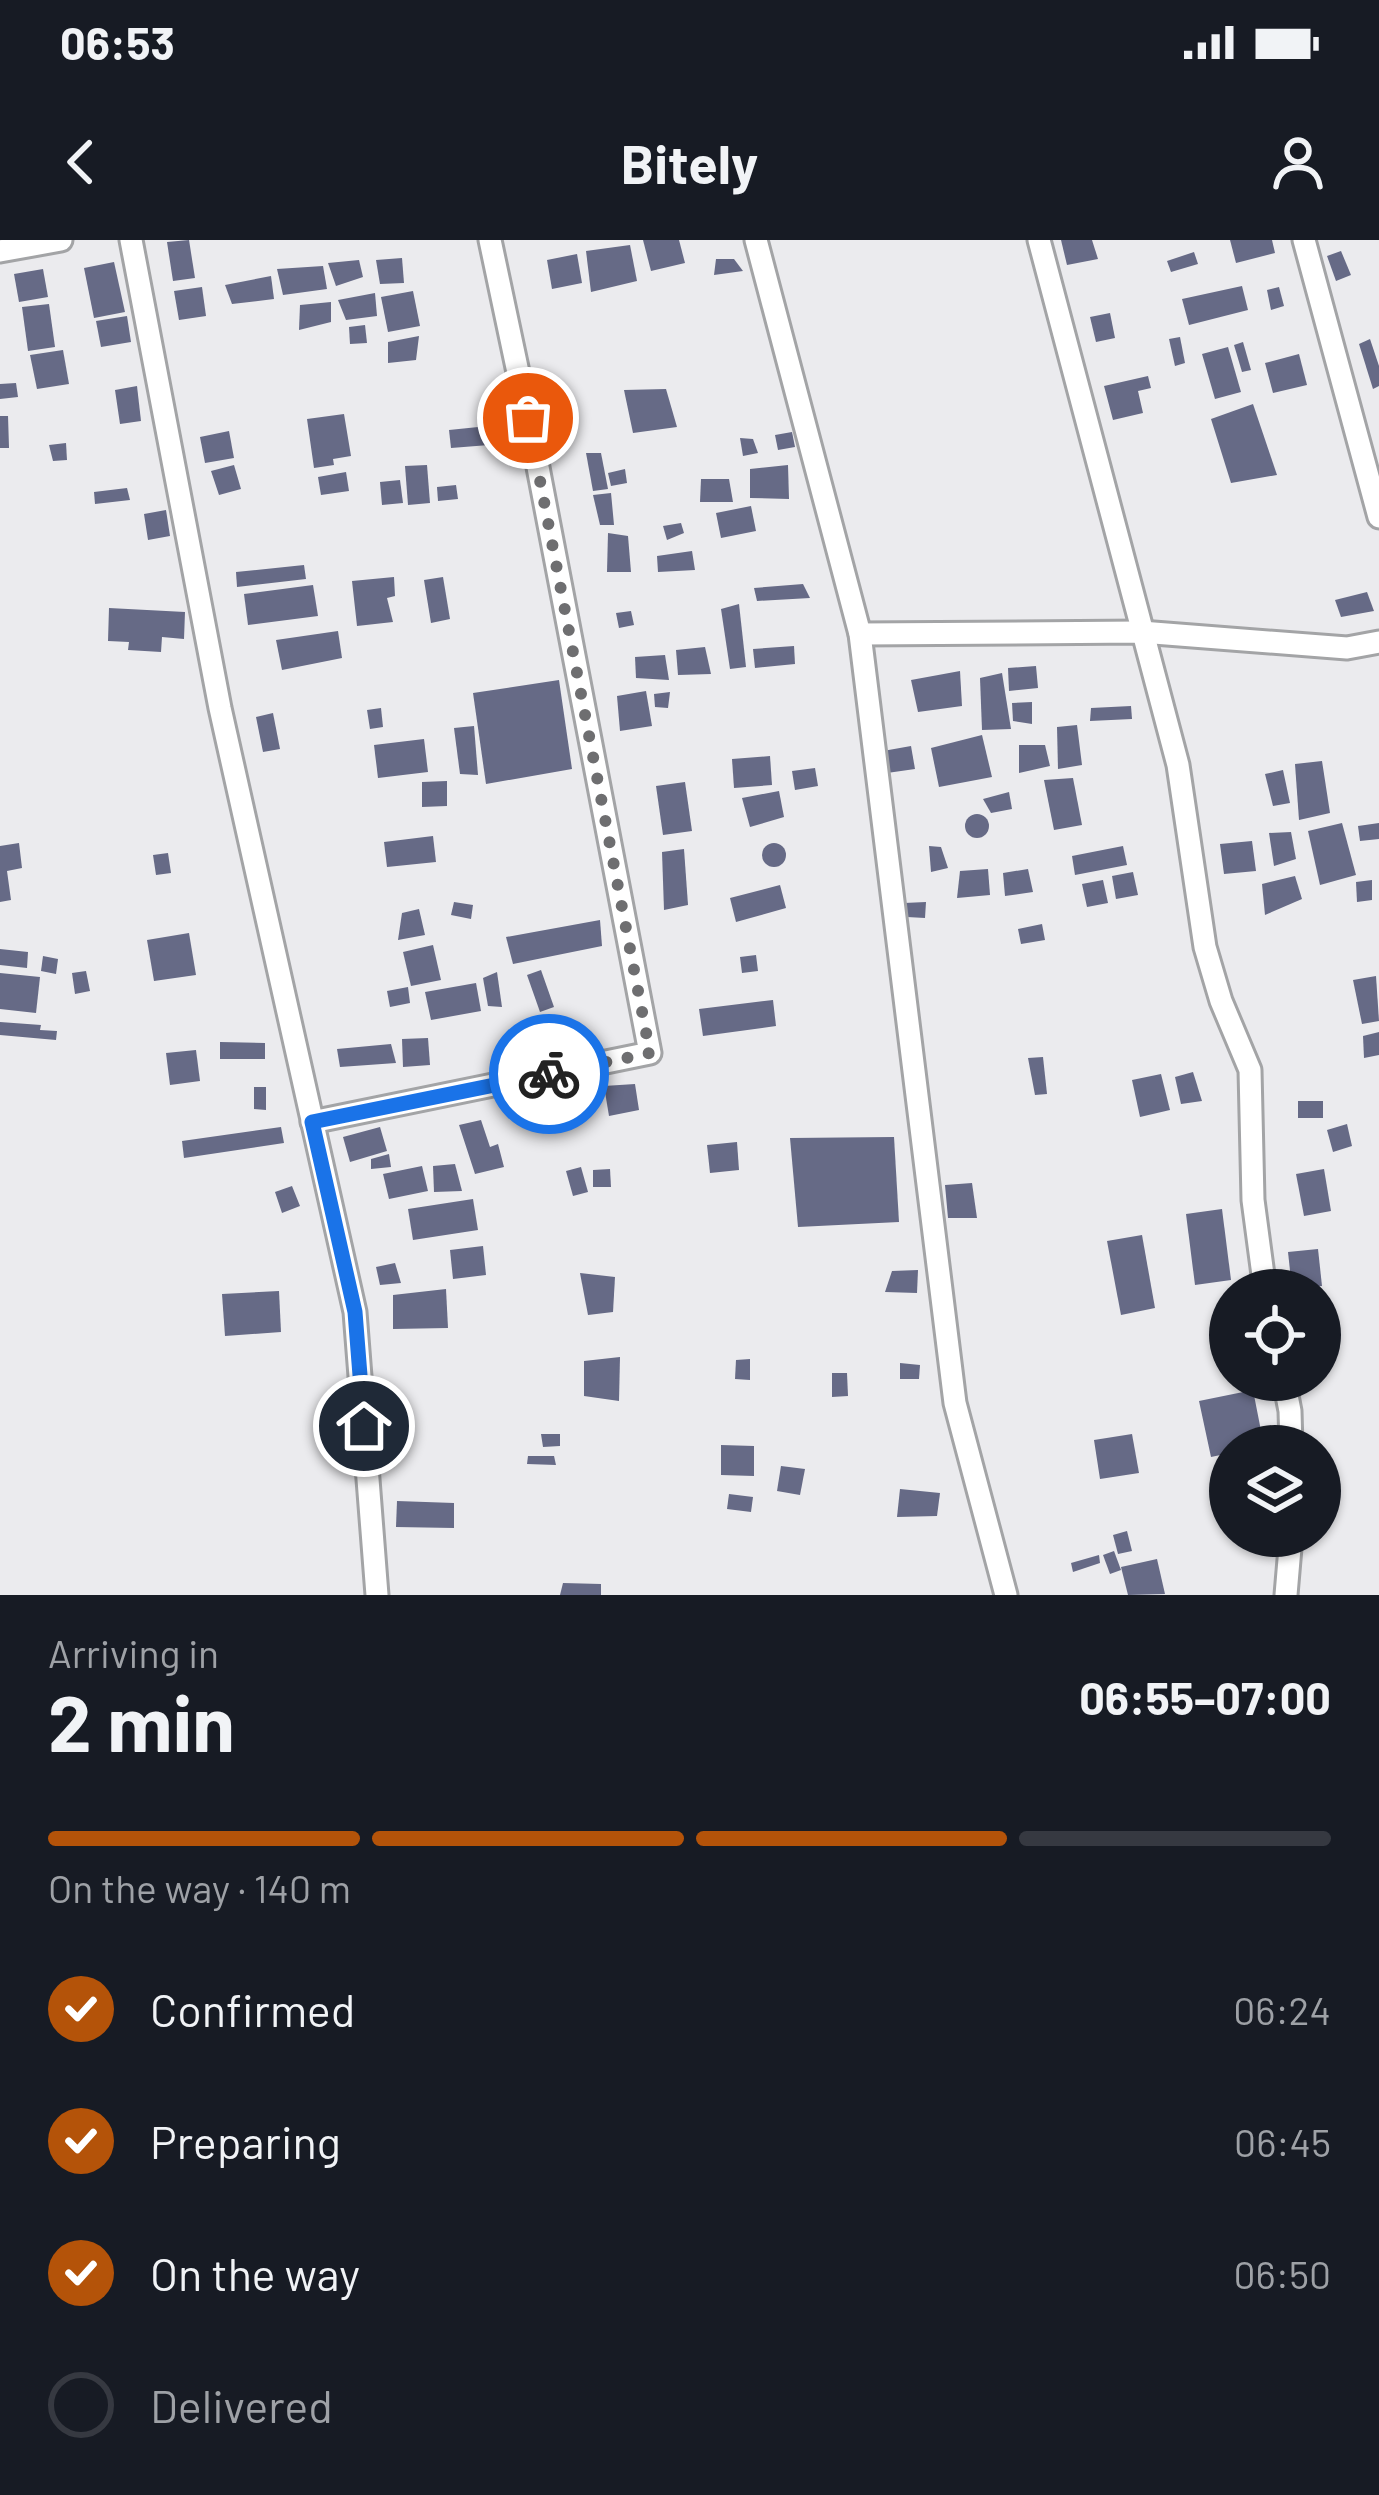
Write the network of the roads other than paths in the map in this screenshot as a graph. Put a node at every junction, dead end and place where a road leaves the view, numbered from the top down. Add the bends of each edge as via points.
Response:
1 (61, 240) edge
2 (131, 240) edge
3 (490, 240) edge
4 (756, 240) edge
5 (1039, 240) edge
6 (1304, 240) edge
7 (0, 251) edge
8 (1379, 518) edge
9 (1141, 632) junction
10 (860, 634) junction
11 (1379, 642) edge
12 (312, 1122) junction
13 (1262, 1269) edge
14 (1289, 1557) edge
15 (377, 1595) edge
16 (1006, 1595) edge
17 (1286, 1595) edge

1 - 7 street
2 - 12 street via 220,708
3 - 12 street via 650,1053
4 - 10 street
5 - 9 street
6 - 8 street
9 - 10 street
9 - 11 street via 1347,648
9 - 13 street via 1178,765 1205,947 1250,1070
10 - 16 street via 955,1403
12 - 15 street via 355,1312
14 - 17 street

